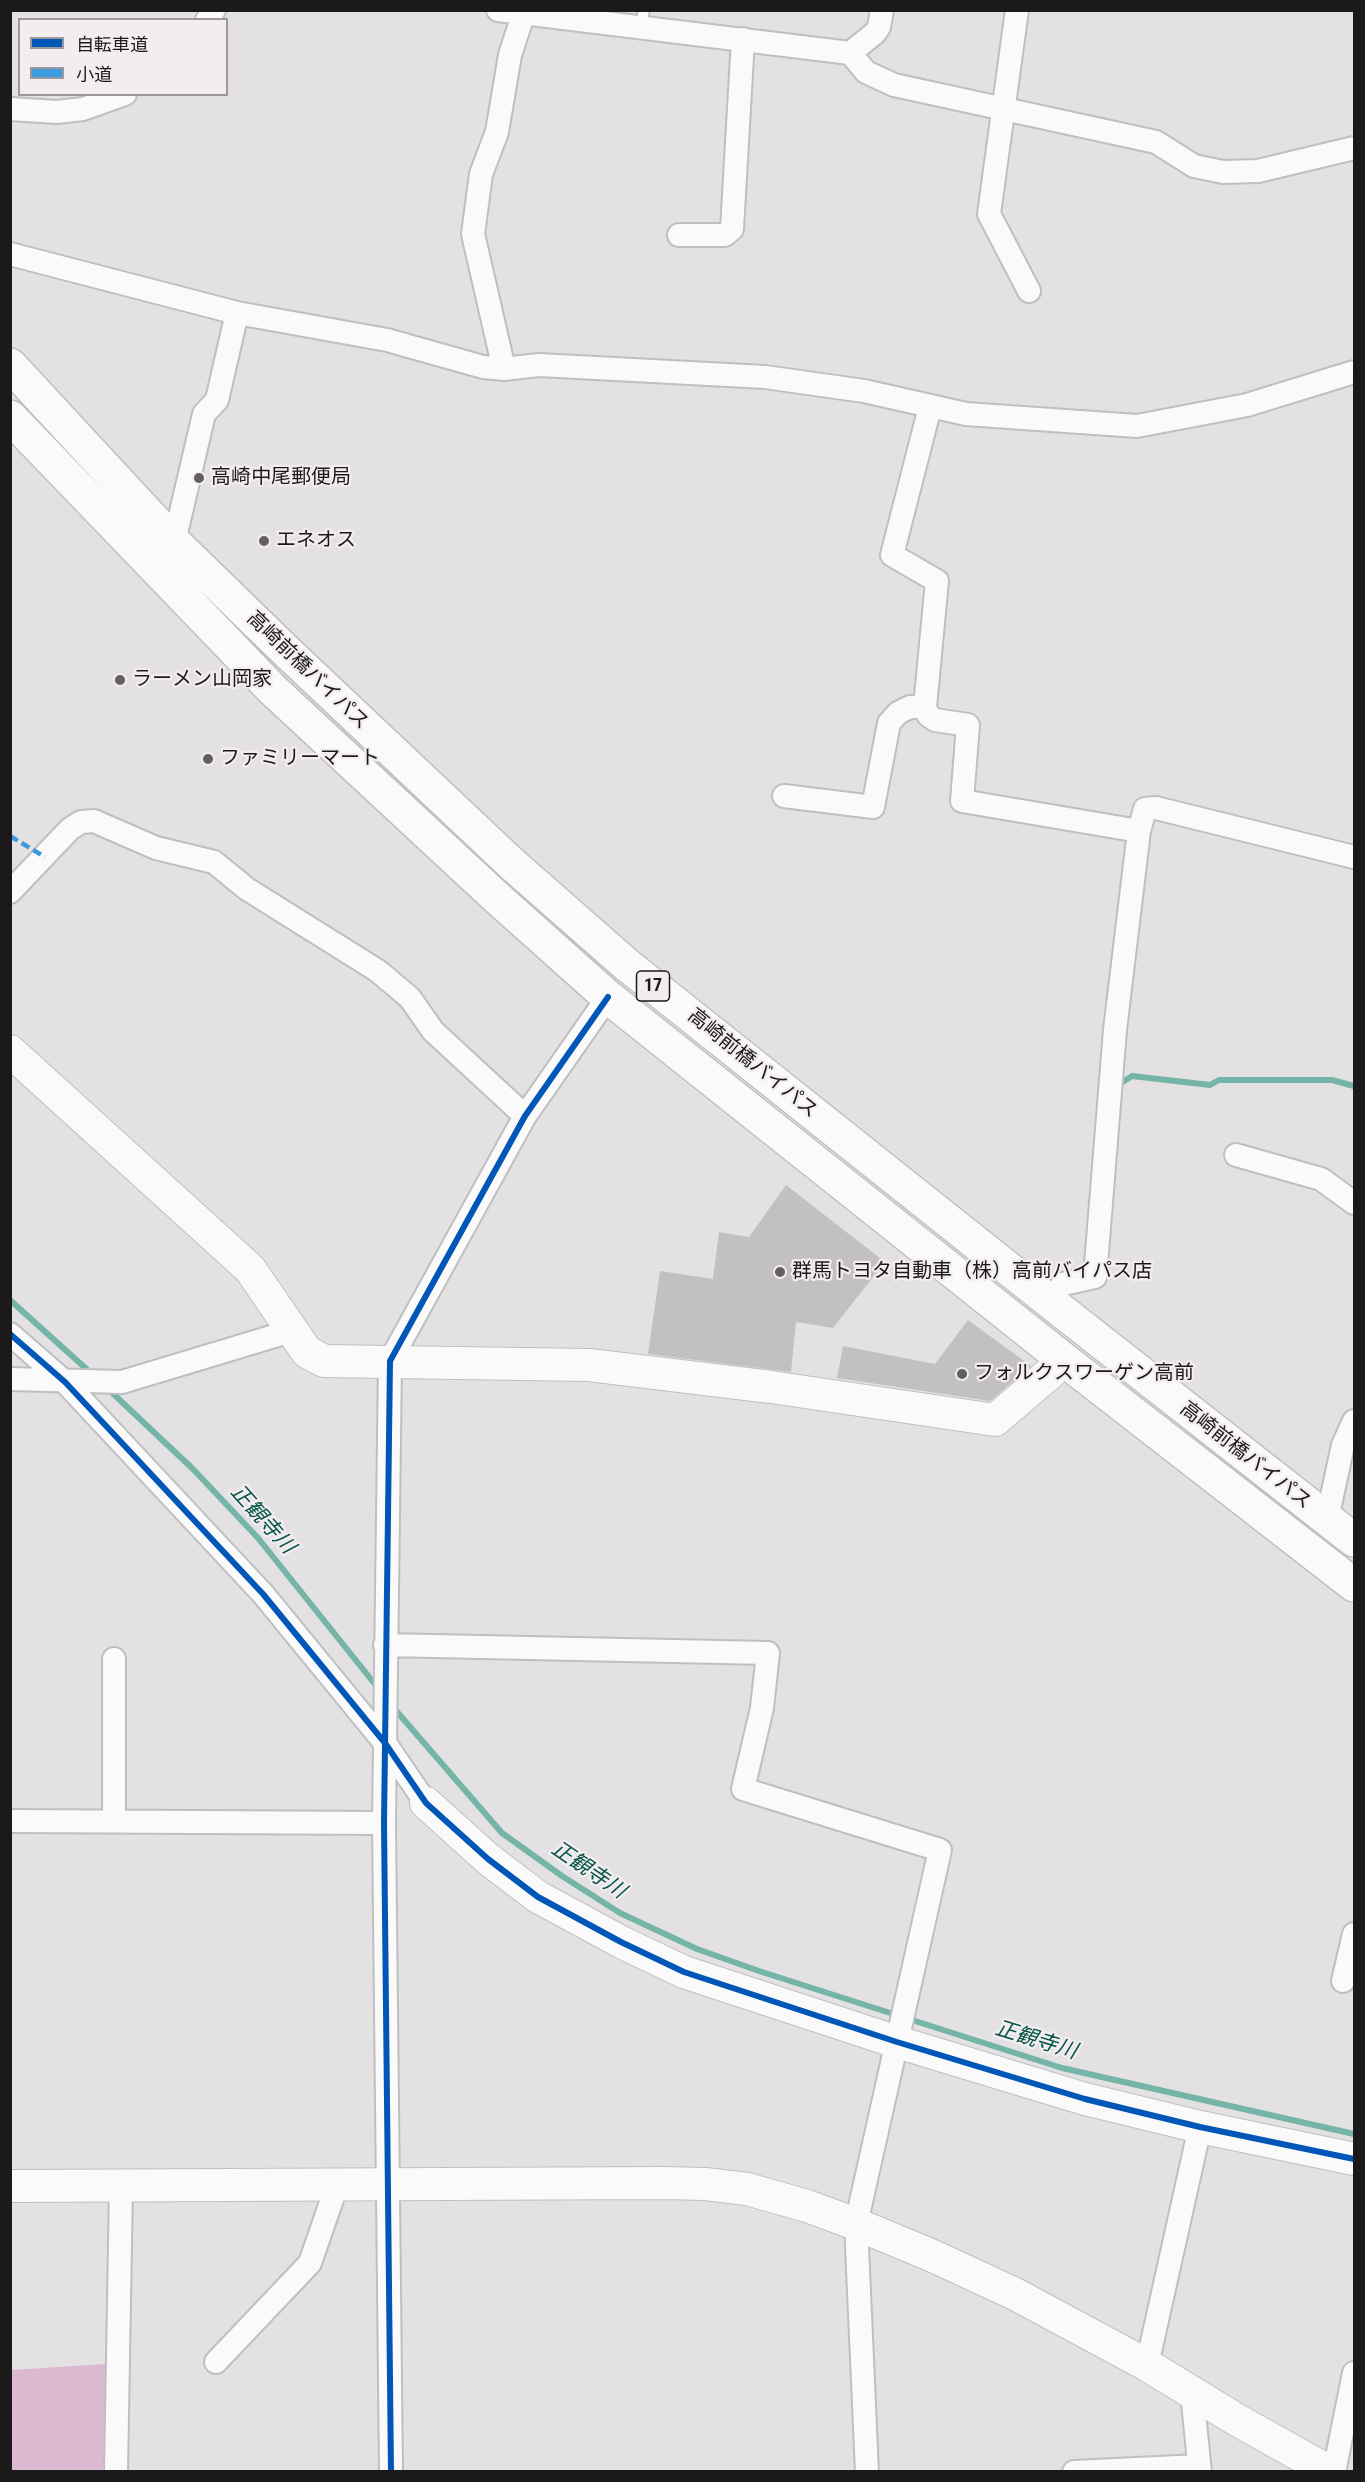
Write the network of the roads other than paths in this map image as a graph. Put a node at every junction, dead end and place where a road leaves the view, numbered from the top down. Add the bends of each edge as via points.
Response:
1 (498, 10) edge
2 (882, 10) edge
3 (1017, 10) edge
4 (522, 15) junction
5 (643, 18) edge
6 (743, 39) junction
7 (850, 53) junction
8 (119, 96) edge
9 (1002, 107) junction
10 (10, 109) edge
11 (1354, 148) edge
12 (679, 235) dead end
13 (10, 255) edge
14 (1029, 291) dead end
15 (237, 313) junction
16 (10, 365) edge
17 (504, 369) junction
18 (1354, 372) edge
19 (930, 407) junction
20 (10, 417) edge
21 (174, 542) junction
22 (925, 707) junction
23 (784, 796) dead end
24 (1139, 831) junction
25 (1354, 858) edge
26 (10, 892) edge
27 (608, 997) junction
28 (10, 1051) edge
29 (525, 1116) junction
30 (1236, 1155) dead end
31 (1354, 1203) edge
32 (1049, 1301) junction
33 (291, 1331) junction
34 (10, 1334) edge
35 (1063, 1359) junction
36 (390, 1361) junction
37 (10, 1379) edge
38 (65, 1382) junction
39 (1354, 1421) edge
40 (1327, 1519) junction
41 (1354, 1540) edge
42 (1354, 1585) edge
43 (385, 1645) junction
44 (114, 1659) dead end
45 (385, 1743) junction
46 (385, 1792) junction
47 (426, 1803) junction
48 (114, 1820) junction
49 (10, 1821) edge
50 (384, 1823) junction
51 (1354, 1934) edge
52 (1343, 1981) dead end
53 (897, 2042) junction
54 (1200, 2127) junction
55 (1354, 2159) edge
56 (386, 2184) junction
57 (10, 2186) edge
58 (337, 2186) junction
59 (121, 2187) junction
60 (856, 2224) junction
61 (216, 2362) dead end
62 (1147, 2365) junction
63 (1354, 2373) edge
64 (1192, 2393) junction
65 (1199, 2469) edge
66 (116, 2472) edge
67 (391, 2472) edge
68 (867, 2472) edge
69 (1074, 2472) edge
70 (1332, 2472) edge

1 - 4 street
2 - 7 street via 875,33
3 - 9 street
4 - 5 street
4 - 17 street via 510,55 496,132 481,174 473,234
5 - 6 street
6 - 7 street
6 - 12 street via 732,229 725,235
7 - 9 street via 866,72 894,85
8 - 10 street via 83,109
9 - 11 street via 1156,142 1194,166 1223,172 1258,171
9 - 14 street via 989,214
13 - 15 street
15 - 17 street via 387,340 483,367
15 - 21 street via 217,400 204,414
16 - 21 highway, 高崎前橋バイパス / 17
17 - 19 street via 539,365 765,377 864,390
18 - 19 street via 1248,405 1137,426 966,414
19 - 22 street via 892,555 937,581
20 - 27 highway, 高崎前橋バイパス / 17 via 273,690
21 - 32 highway, 高崎前橋バイパス / 17 via 397,758 618,957
22 - 23 street via 910,707 889,723 873,807
22 - 24 street via 935,720 968,725 962,801
24 - 25 street via 1145,810 1156,807
24 - 32 street via 1115,1030 1095,1276 1063,1284
26 - 29 street via 81,822 94,821 156,848 214,862 247,889 378,972 410,998 433,1031
27 - 29 street
27 - 35 highway, 高崎前橋バイパス / 17
28 - 33 street via 250,1269
29 - 36 street
30 - 31 street via 1321,1179
32 - 40 highway, 高崎前橋バイパス / 17
33 - 36 street via 307,1352 324,1361
33 - 38 street via 122,1382
34 - 38 street
35 - 36 street via 995,1420 589,1365
35 - 42 highway, 高崎前橋バイパス / 17
36 - 43 street
37 - 38 street
38 - 45 street via 263,1594
39 - 40 street via 1343,1445
40 - 41 highway, 高崎前橋バイパス / 17
43 - 45 street
43 - 53 street via 768,1653 762,1708 743,1789 940,1850
44 - 48 street
45 - 46 street
45 - 47 street
46 - 47 street via 404,1792
46 - 50 street
47 - 53 street via 488,1859 538,1897 621,1942 684,1972
48 - 49 street
48 - 50 street
50 - 56 street
51 - 52 street
53 - 54 street via 1085,2099
53 - 60 street
54 - 55 street
54 - 62 street
56 - 58 street
56 - 60 street via 705,2184 776,2196
56 - 67 street
57 - 59 street
58 - 59 street
58 - 61 street via 310,2263
59 - 66 street
60 - 62 street via 1015,2294
60 - 68 street
62 - 64 street
63 - 70 street
64 - 65 street
64 - 70 street
65 - 69 street

